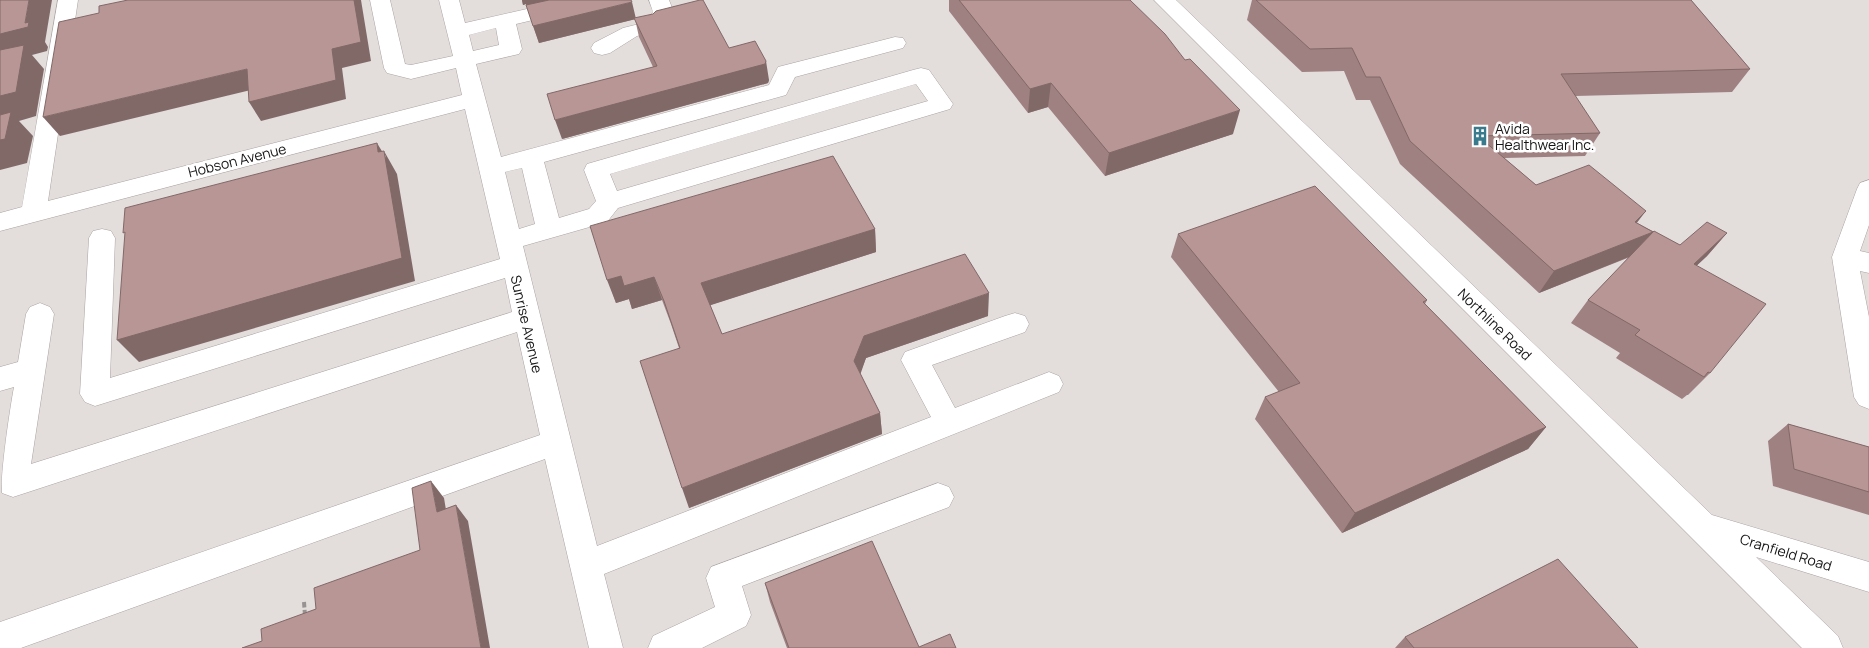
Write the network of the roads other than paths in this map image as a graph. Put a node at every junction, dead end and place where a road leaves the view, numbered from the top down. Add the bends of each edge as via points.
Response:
1 (68, 0) edge
2 (380, 0) edge
3 (449, 0) edge
4 (594, 0) edge
5 (659, 0) edge
6 (1164, 0) edge
7 (505, 20) junction
8 (457, 32) junction
9 (895, 43) dead end
10 (602, 48) dead end
11 (59, 58) junction
12 (465, 60) junction
13 (34, 63) dead end
14 (475, 99) junction
15 (533, 163) junction
16 (492, 174) junction
17 (1869, 188) edge
18 (610, 202) junction
19 (34, 213) junction
20 (0, 222) edge
21 (549, 229) junction
22 (102, 238) dead end
23 (511, 253) junction
24 (1857, 260) edge
25 (40, 314) dead end
26 (526, 318) junction
27 (1015, 324) dead end
28 (31, 370) junction
29 (0, 379) edge
30 (1050, 384) dead end
31 (1869, 396) edge
32 (949, 424) junction
33 (555, 442) junction
34 (6, 486) edge
35 (938, 496) dead end
36 (1702, 526) junction
37 (585, 566) junction
38 (1869, 577) edge
39 (0, 639) edge
40 (704, 640) edge
41 (606, 648) edge
42 (666, 648) edge
43 (1826, 648) edge

1 - 11 street
2 - 12 street via 395,68 410,72
3 - 8 street, Sunrise Avenue
4 - 7 street
5 - 10 street via 664,13 650,27 630,32
6 - 36 street, Northline Road
7 - 8 street
7 - 12 street via 512,49
8 - 12 street, Sunrise Avenue
9 - 15 street via 786,72 778,90
11 - 13 street
11 - 19 street via 39,125
12 - 14 street, Sunrise Avenue
14 - 16 street, Sunrise Avenue
14 - 19 street, Hobson Avenue
15 - 16 street
15 - 21 street
16 - 23 street, Sunrise Avenue
17 - 24 street
18 - 18 street via 596,170 921,75 942,104
18 - 21 street via 598,216
19 - 20 street, Hobson Avenue
21 - 23 street
22 - 23 street via 95,394
23 - 26 street, Sunrise Avenue
24 - 31 street
25 - 28 street
26 - 33 street, Sunrise Avenue
26 - 34 street
27 - 32 street via 915,360
28 - 29 street
28 - 34 street
30 - 32 street
32 - 37 street
33 - 37 street, Sunrise Avenue
33 - 39 street
35 - 40 street via 723,578 734,615
36 - 38 street, Cranfield Road
36 - 43 street, Northline Road
37 - 41 street, Sunrise Avenue
40 - 42 street

